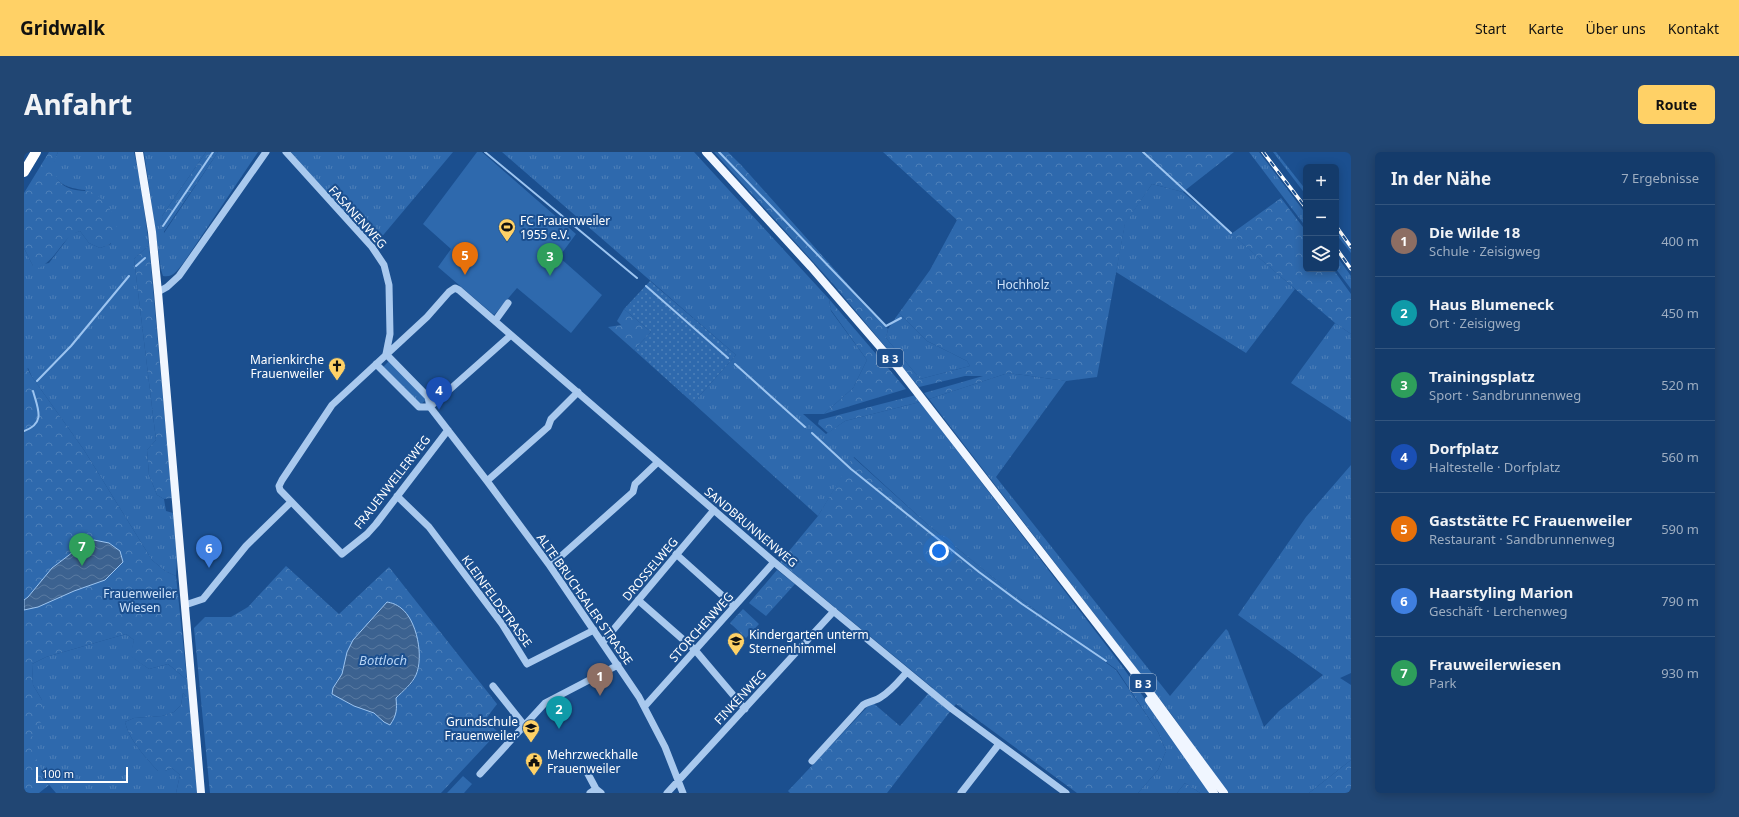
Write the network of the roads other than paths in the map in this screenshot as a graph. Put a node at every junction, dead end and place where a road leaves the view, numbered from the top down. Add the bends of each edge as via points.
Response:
1 (36, 152) edge
2 (139, 152) edge
3 (266, 152) edge
4 (286, 152) edge
5 (706, 152) edge
6 (24, 172) edge
7 (158, 292) junction
8 (508, 302) dead end
9 (495, 320) junction
10 (511, 335) junction
11 (386, 354) junction
12 (376, 364) junction
13 (578, 392) junction
14 (430, 407) junction
15 (448, 430) junction
16 (658, 462) junction
17 (487, 481) junction
18 (397, 496) junction
19 (291, 502) junction
20 (714, 510) junction
21 (676, 554) junction
22 (774, 562) junction
23 (550, 566) junction
24 (1060, 576) junction
25 (638, 600) junction
26 (185, 605) junction
27 (734, 606) junction
28 (834, 611) junction
29 (594, 630) junction
30 (602, 642) junction
31 (695, 650) junction
32 (618, 665) junction
33 (907, 672) junction
34 (494, 686) dead end
35 (645, 706) junction
36 (744, 709) junction
37 (524, 725) junction
38 (1000, 744) junction
39 (812, 760) dead end
40 (480, 774) dead end
41 (588, 774) dead end
42 (679, 780) junction
43 (596, 792) edge
44 (201, 793) edge
45 (667, 793) edge
46 (684, 793) edge
47 (961, 793) edge
48 (1066, 793) edge
49 (1214, 793) edge
50 (1224, 793) edge

1 - 6 highway
2 - 7 main road via 152,232
3 - 7 street via 179,276
4 - 11 street, FASANENWEG via 372,247 384,265 389,285 390,334
5 - 24 main road, B 3 via 812,267 899,369
7 - 26 main road
8 - 9 street
9 - 10 street, SANDBRUNNENWEG
9 - 11 street, SANDBRUNNENWEG via 455,288
10 - 13 street, SANDBRUNNENWEG
10 - 14 street
11 - 12 street
11 - 14 street, ALTE BRUCHSALER STRASSE via 428,397
12 - 14 street via 419,407
12 - 19 street, FRAUENWEILERWEG via 332,405 282,480 280,490
13 - 16 street, SANDBRUNNENWEG
13 - 17 street via 551,419 548,427
14 - 15 street, ALTE BRUCHSALER STRASSE
15 - 17 street, ALTE BRUCHSALER STRASSE
15 - 18 street, FRAUENWEILERWEG
16 - 20 street, SANDBRUNNENWEG
16 - 23 street via 635,484 633,492
17 - 23 street, ALTE BRUCHSALER STRASSE
18 - 19 street, FRAUENWEILERWEG via 367,534 342,554
18 - 29 street, KLEINFELDSTRASSE via 428,527 502,624 527,664
19 - 26 street via 246,546 203,599
20 - 21 street, DROSSELWEG
20 - 22 street, SANDBRUNNENWEG
21 - 25 street, DROSSELWEG
21 - 27 street
22 - 27 street, STORCHENWEG
22 - 28 street, SANDBRUNNENWEG
23 - 29 street, ALTE BRUCHSALER STRASSE
24 - 49 main road, B 3
24 - 50 main road, B 3
25 - 30 street, DROSSELWEG
25 - 31 street
26 - 44 main road
27 - 31 street, STORCHENWEG
28 - 33 street, SANDBRUNNENWEG
28 - 36 street, FINKENWEG
29 - 30 street, ALTE BRUCHSALER STRASSE
30 - 32 street, ALTE BRUCHSALER STRASSE
31 - 35 street, STORCHENWEG
31 - 36 street
32 - 35 street, ALTE BRUCHSALER STRASSE
32 - 37 street via 550,699
33 - 38 street, SANDBRUNNENWEG
33 - 39 street via 880,698 863,705
34 - 37 street
35 - 42 street, ALTE BRUCHSALER STRASSE
36 - 42 street, FINKENWEG
37 - 40 street
38 - 47 street
38 - 48 street, SANDBRUNNENWEG
41 - 43 street
42 - 45 street, FINKENWEG
42 - 46 street, ALTE BRUCHSALER STRASSE

